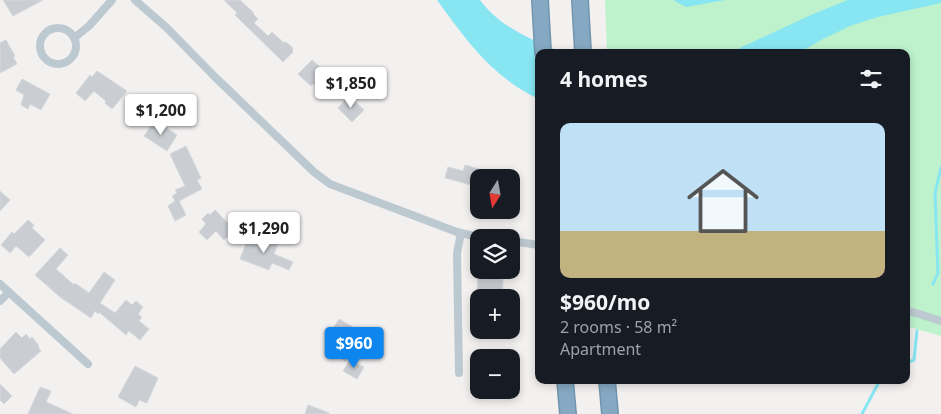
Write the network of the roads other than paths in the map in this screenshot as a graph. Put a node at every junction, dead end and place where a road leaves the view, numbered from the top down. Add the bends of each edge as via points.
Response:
1 (112, 0) edge
2 (540, 0) edge
3 (580, 0) edge
4 (140, 1) edge
5 (74, 38) junction
6 (543, 49) edge
7 (583, 49) edge
8 (461, 233) junction
9 (470, 235) edge
10 (520, 243) edge
11 (535, 245) edge
12 (0, 284) edge
13 (9, 292) junction
14 (0, 301) edge
15 (910, 311) edge
16 (941, 321) edge
17 (88, 364) dead end
18 (459, 373) dead end
19 (565, 384) edge
20 (608, 384) edge
21 (568, 414) edge
22 (610, 414) edge

1 - 5 street
2 - 6 highway
3 - 7 highway
4 - 8 street via 215,77 330,184
5 - 5 street via 75,50 69,60 51,63 42,54 40,42 51,29 62,28
8 - 9 street
8 - 18 street via 458,253
10 - 11 street
12 - 13 street
13 - 14 street
13 - 17 street
15 - 16 street
19 - 21 highway
20 - 22 highway

